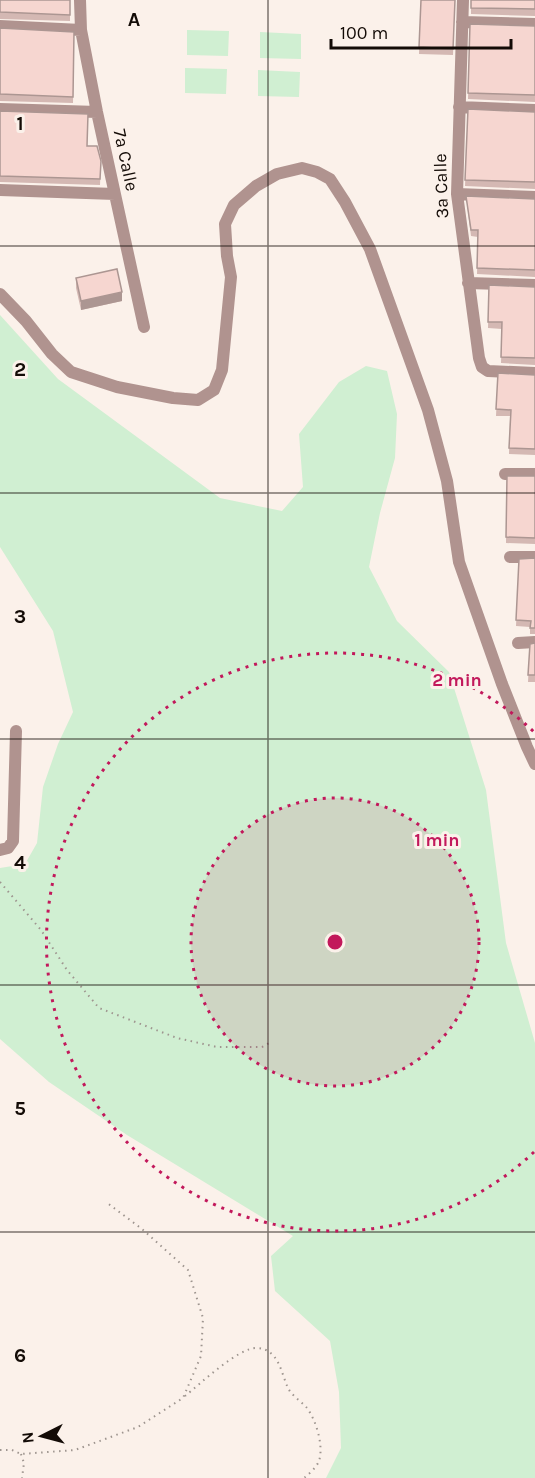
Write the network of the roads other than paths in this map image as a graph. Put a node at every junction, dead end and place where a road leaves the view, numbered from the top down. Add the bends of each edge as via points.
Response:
1 (80, 0) edge
2 (463, 0) edge
3 (462, 22) junction
4 (535, 24) edge
5 (0, 26) edge
6 (81, 30) junction
7 (459, 107) junction
8 (0, 109) edge
9 (535, 110) edge
10 (98, 112) junction
11 (0, 190) edge
12 (115, 194) junction
13 (457, 194) junction
14 (535, 197) edge
15 (468, 283) junction
16 (535, 285) edge
17 (0, 294) edge
18 (144, 327) dead end
19 (535, 373) edge
20 (505, 474) edge
21 (535, 474) edge
22 (510, 557) dead end
23 (535, 557) edge
24 (535, 642) edge
25 (518, 643) dead end
26 (16, 731) dead end
27 (535, 764) edge
28 (0, 850) edge

1 - 6 street, 7a Calle
2 - 3 street, 3a Calle
3 - 4 street
3 - 7 street, 3a Calle
5 - 6 street
6 - 10 street, 7a Calle
7 - 9 street
7 - 13 street, 3a Calle
8 - 10 street
10 - 12 street, 7a Calle
11 - 12 street
12 - 18 street, 7a Calle
13 - 14 street
13 - 15 street, 3a Calle
15 - 16 street
15 - 19 street, 3a Calle via 484,369
17 - 27 street via 71,372 117,387 198,400 214,390 222,370 231,277 225,224 234,205 277,174 302,168 330,179 370,249 429,410 447,481 459,562
20 - 21 street
22 - 23 street
24 - 25 street
26 - 28 street via 14,842

